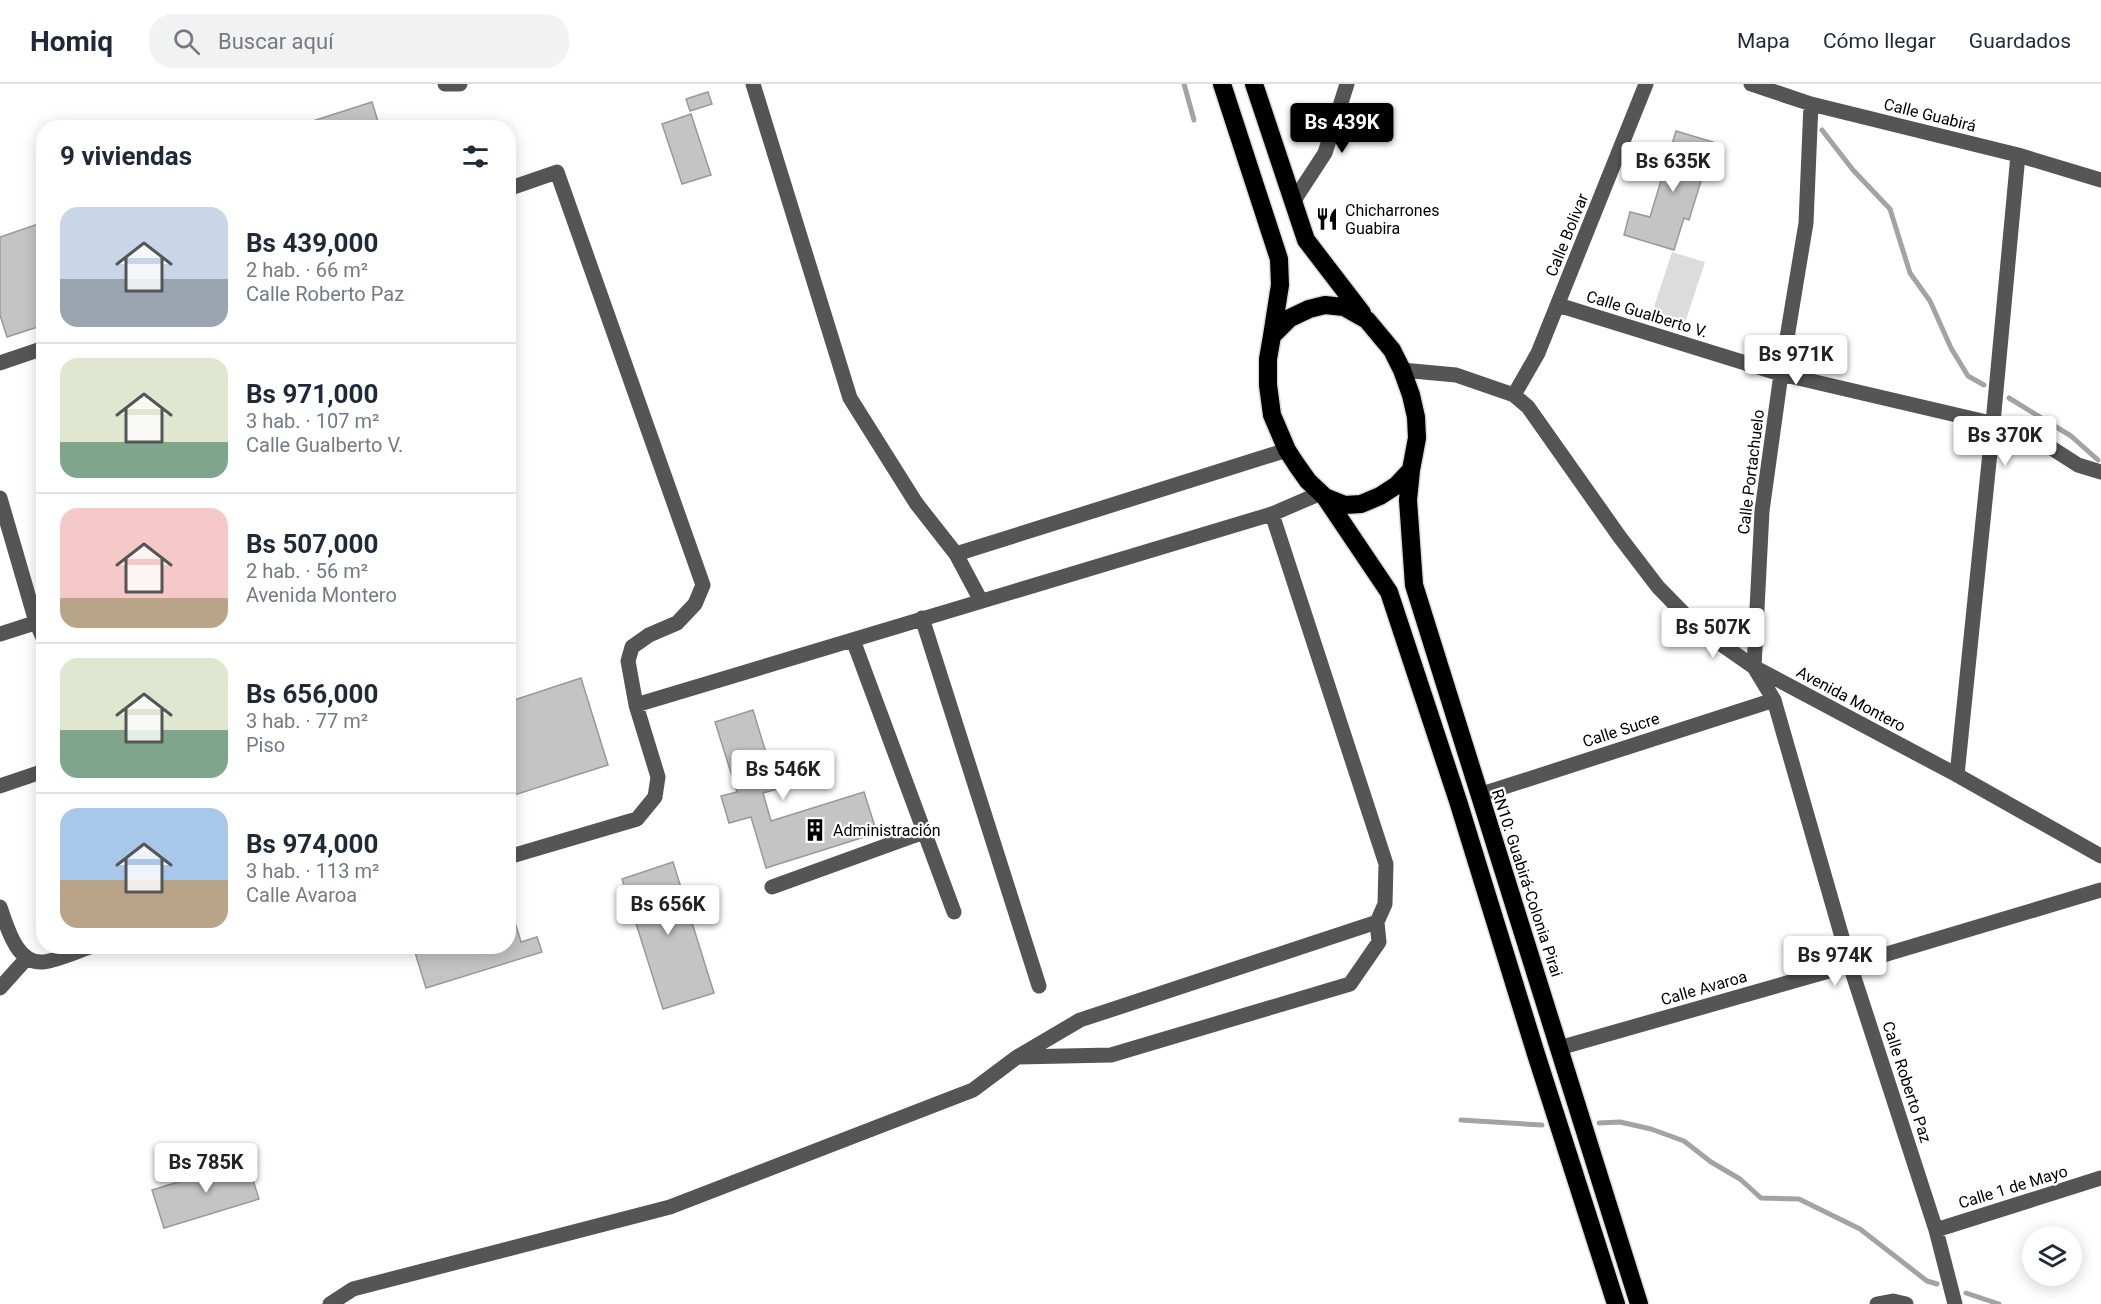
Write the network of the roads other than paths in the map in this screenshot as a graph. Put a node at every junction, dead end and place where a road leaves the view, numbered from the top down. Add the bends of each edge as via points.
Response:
1 (446, 84) edge
2 (460, 84) edge
3 (753, 84) edge
4 (1222, 84) edge
5 (1254, 84) edge
6 (1347, 84) edge
7 (1646, 84) edge
8 (1751, 84) edge
9 (1811, 104) junction
10 (2018, 155) junction
11 (2101, 180) edge
12 (516, 186) edge
13 (1293, 202) junction
14 (1558, 305) junction
15 (1367, 320) junction
16 (1272, 336) junction
17 (36, 351) edge
18 (0, 363) edge
19 (1402, 370) junction
20 (1781, 374) junction
21 (1514, 395) junction
22 (1993, 423) junction
23 (1287, 450) junction
24 (1411, 470) junction
25 (2101, 472) edge
26 (1323, 495) junction
27 (0, 498) edge
28 (1272, 514) junction
29 (956, 554) junction
30 (981, 601) junction
31 (36, 609) edge
32 (922, 618) junction
33 (36, 622) edge
34 (0, 634) edge
35 (853, 640) junction
36 (1754, 667) junction
37 (1774, 700) junction
38 (636, 705) junction
39 (36, 774) edge
40 (1957, 775) junction
41 (0, 786) edge
42 (1479, 795) junction
43 (924, 832) junction
44 (516, 855) edge
45 (2101, 856) edge
46 (772, 887) dead end
47 (2101, 890) edge
48 (0, 907) edge
49 (954, 912) dead end
50 (1377, 922) junction
51 (67, 954) edge
52 (27, 958) junction
53 (1850, 965) junction
54 (1039, 986) dead end
55 (0, 988) edge
56 (1559, 1048) junction
57 (1017, 1057) junction
58 (2101, 1178) edge
59 (1936, 1230) junction
60 (330, 1304) edge
61 (1616, 1304) edge
62 (1639, 1304) edge
63 (1877, 1304) edge
64 (1906, 1304) edge
65 (1955, 1304) edge

1 - 2 street
3 - 29 street via 850,398 916,503
4 - 16 highway via 1279,258 1280,285
5 - 13 highway
6 - 13 street via 1325,153
7 - 14 street, Calle Bolivar
8 - 9 street, Calle Guabirá
9 - 10 street, Calle Guabirá
9 - 20 street, Calle Portachuelo via 1806,223
10 - 11 street, Calle Guabirá
10 - 22 street
12 - 38 street via 557,172 703,585 695,604 677,623 632,647 628,661
13 - 15 highway via 1306,240
14 - 20 street, Calle Gualberto V.
14 - 21 street, Calle Bolivar via 1538,353
15 - 16 highway via 1344,307 1325,305 1290,318
15 - 19 highway via 1392,350
16 - 23 highway via 1268,385 1272,415
17 - 18 street
19 - 21 street, Avenida Montero via 1456,375
19 - 24 highway via 1416,417
20 - 22 street, Calle Gualberto V.
20 - 36 street, Calle Portachuelo via 1762,511
21 - 36 street, Avenida Montero via 1528,407 1658,587 1698,628
22 - 25 street, Calle Gualberto V. via 2025,431 2078,465
22 - 40 street
23 - 26 highway
23 - 29 street
24 - 26 highway via 1397,485 1361,504 1345,506
24 - 42 highway, RN10: Guabirá-Colonia Pirai via 1408,500 1414,585
26 - 28 street
26 - 61 highway via 1389,592
27 - 31 street
28 - 30 street
28 - 50 street via 1386,864 1385,904
29 - 30 street
30 - 32 street
32 - 35 street
32 - 54 street
33 - 34 street
35 - 38 street
35 - 43 street
36 - 37 street, Calle Roberto Paz
36 - 40 street, Avenida Montero
37 - 42 street, Calle Sucre
37 - 53 street, Calle Roberto Paz
38 - 44 street via 658,777 656,797 637,819
39 - 41 street
40 - 45 street, Avenida Montero
42 - 56 highway, RN10: Guabirá-Colonia Pirai
43 - 46 street
43 - 49 street
47 - 53 street, Calle Avaroa
48 - 52 street via 14,945
50 - 57 street via 1080,1020
50 - 57 street via 1379,942 1350,984 1111,1055
51 - 52 street via 42,962
52 - 55 street
53 - 56 street, Calle Avaroa
53 - 59 street, Calle Roberto Paz
56 - 62 highway, RN10: Guabirá-Colonia Pirai
57 - 60 street via 973,1090 670,1207 353,1289
58 - 59 street, Calle 1 de Mayo
59 - 65 street, Calle Roberto Paz
63 - 64 street

